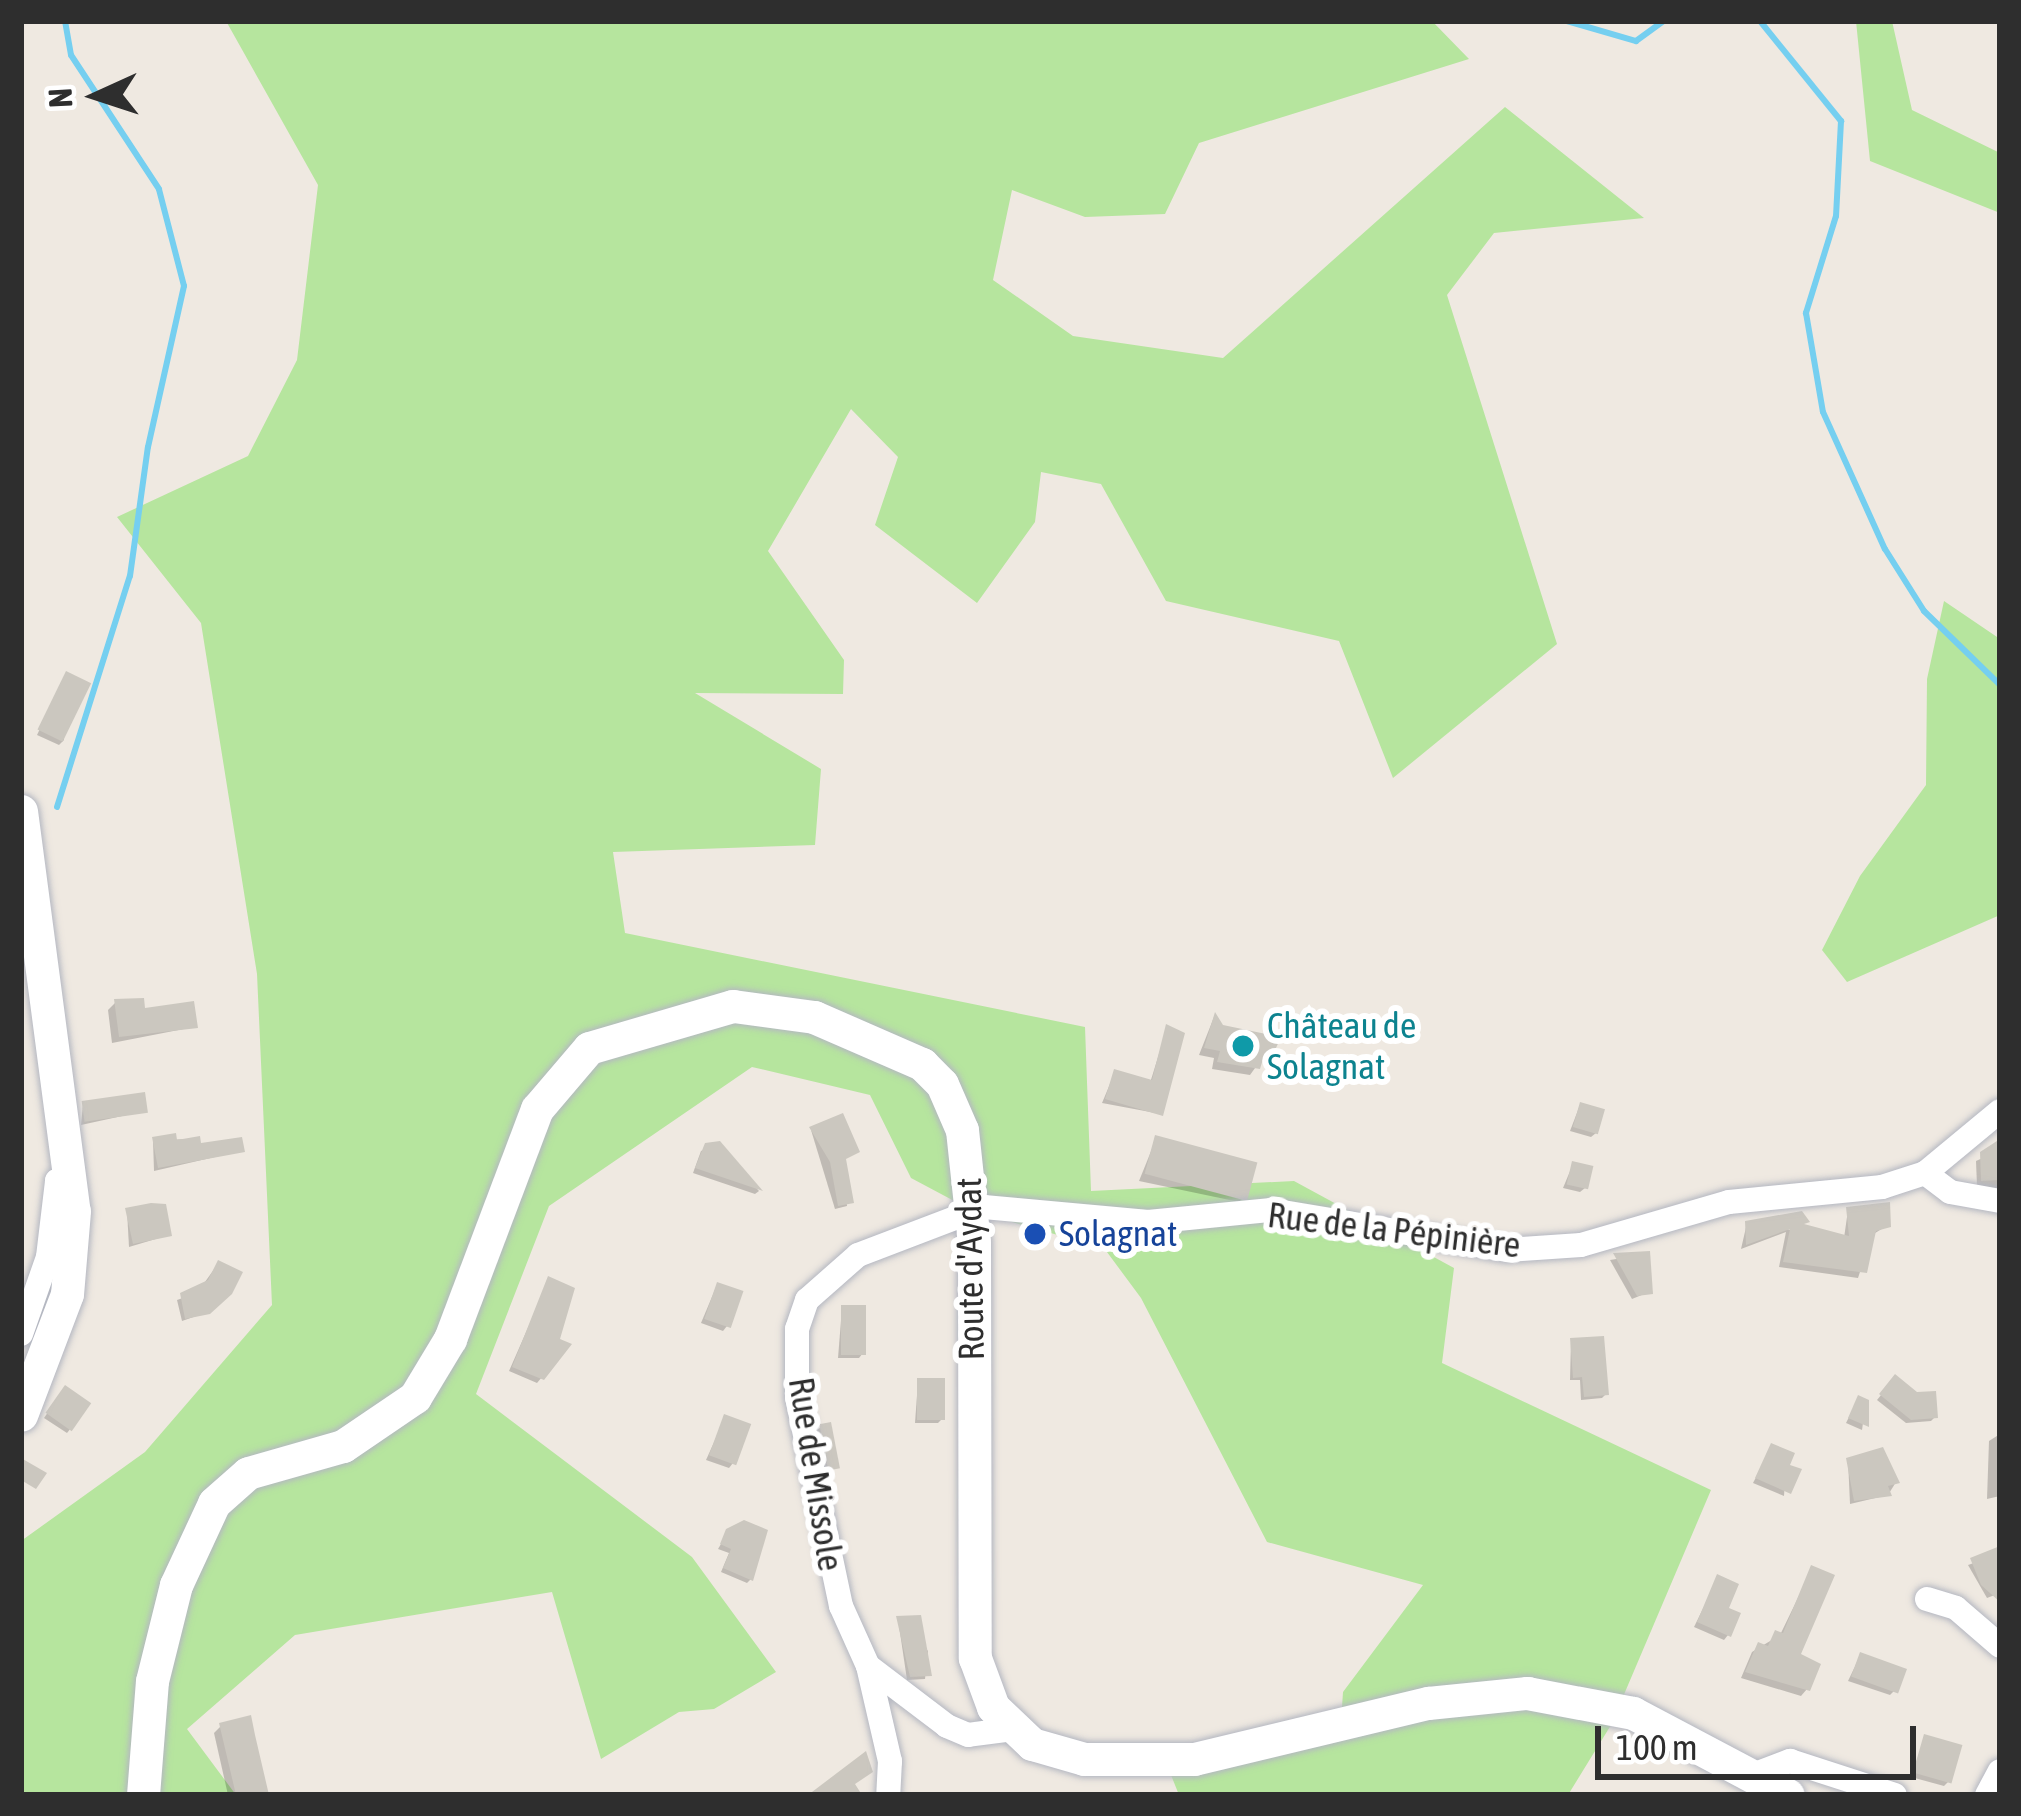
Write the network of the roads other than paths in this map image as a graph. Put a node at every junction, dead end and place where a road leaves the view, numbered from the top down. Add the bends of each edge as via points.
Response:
1 (21, 811) edge
2 (2000, 1111) edge
3 (1925, 1173) junction
4 (71, 1176) junction
5 (2000, 1201) edge
6 (973, 1211) junction
7 (21, 1334) edge
8 (21, 1415) edge
9 (1928, 1599) dead end
10 (2000, 1646) edge
11 (868, 1666) junction
12 (1013, 1729) junction
13 (2000, 1771) edge
14 (1753, 1775) junction
15 (142, 1795) edge
16 (888, 1795) edge
17 (1788, 1795) edge
18 (1895, 1795) edge
19 (1987, 1795) edge

1 - 4 main road
2 - 3 street, Rue de la Pépinière
3 - 5 street via 1949,1192
3 - 6 street, Rue de la Pépinière via 1882,1187 1729,1202 1581,1245 1507,1250 1271,1210 1148,1222
4 - 7 street via 57,1180 49,1257
4 - 8 main road via 67,1294
6 - 11 street, Rue de Missole via 858,1255 807,1300 797,1329 796,1398 825,1556
6 - 12 main road, Route d'Aydat via 972,1638 985,1691
6 - 15 main road, Route d'Aydat via 962,1130 942,1084 885,1045 793,1011 733,1006 589,1048 537,1109 450,1339 416,1397 343,1446 248,1473 192,1538 152,1681
9 - 10 street via 1956,1608
11 - 12 street via 958,1732
11 - 16 street, Rue de Missole via 890,1761
12 - 14 main road via 1032,1744 1084,1759 1194,1759 1428,1703 1526,1693 1633,1713
13 - 19 street
14 - 17 main road
14 - 18 street via 1790,1761

